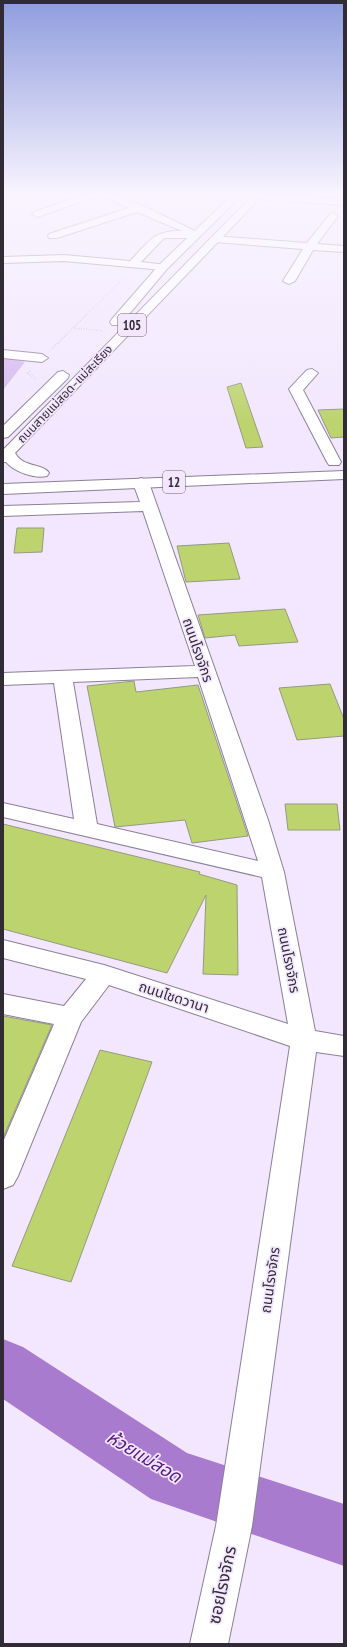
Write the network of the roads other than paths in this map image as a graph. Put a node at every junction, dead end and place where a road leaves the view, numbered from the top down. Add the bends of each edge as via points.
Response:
1 (161, 270) edge
2 (185, 270) edge
3 (296, 270) edge
4 (289, 281) dead end
5 (129, 329) junction
6 (3, 354) edge
7 (42, 358) road end
8 (74, 365) dead end
9 (312, 373) dead end
10 (3, 434) edge
11 (6, 456) edge
12 (339, 461) edge
13 (42, 474) junction
14 (3, 475) edge
15 (344, 475) edge
16 (3, 489) edge
17 (145, 495) junction
18 (3, 511) edge
19 (206, 671) junction
20 (63, 676) junction
21 (3, 678) edge
22 (3, 810) edge
23 (87, 830) junction
24 (273, 872) junction
25 (3, 949) edge
26 (104, 974) junction
27 (3, 1004) edge
28 (70, 1017) junction
29 (304, 1040) junction
30 (344, 1046) edge
31 (3, 1176) edge
32 (234, 1526) joint
33 (209, 1644) edge

1 - 5 street, ถนนสายแม่สอด–แม่สะเรียง / 105 via 110,329
2 - 5 street, ถนนสายแม่สอด–แม่สะเรียง / 105
3 - 4 street
5 - 11 street, ถนนสายแม่สอด–แม่สะเรียง / 105
6 - 7 street
8 - 10 street, ถนนสายแม่สอด–แม่สะเรียง
9 - 12 street via 296,389
11 - 13 street via 17,464
12 - 13 street, 12
13 - 14 street, 12
15 - 17 street, 12
16 - 17 street, 12
17 - 18 street
17 - 19 street, ถนนโรงจักร
19 - 20 street
19 - 24 street, ถนนโรงจักร via 258,820
20 - 21 street
20 - 23 street
22 - 23 street
23 - 24 street
24 - 29 street, ถนนโรงจักร
25 - 26 street, ถนนไชดวานา
26 - 28 street
26 - 29 street, ถนนไชดวานา
27 - 28 street
28 - 31 street
29 - 30 street, ถนนไชดวานา
29 - 32 street, ถนนโรงจักร
32 - 33 street, ซอยโรงจักร

